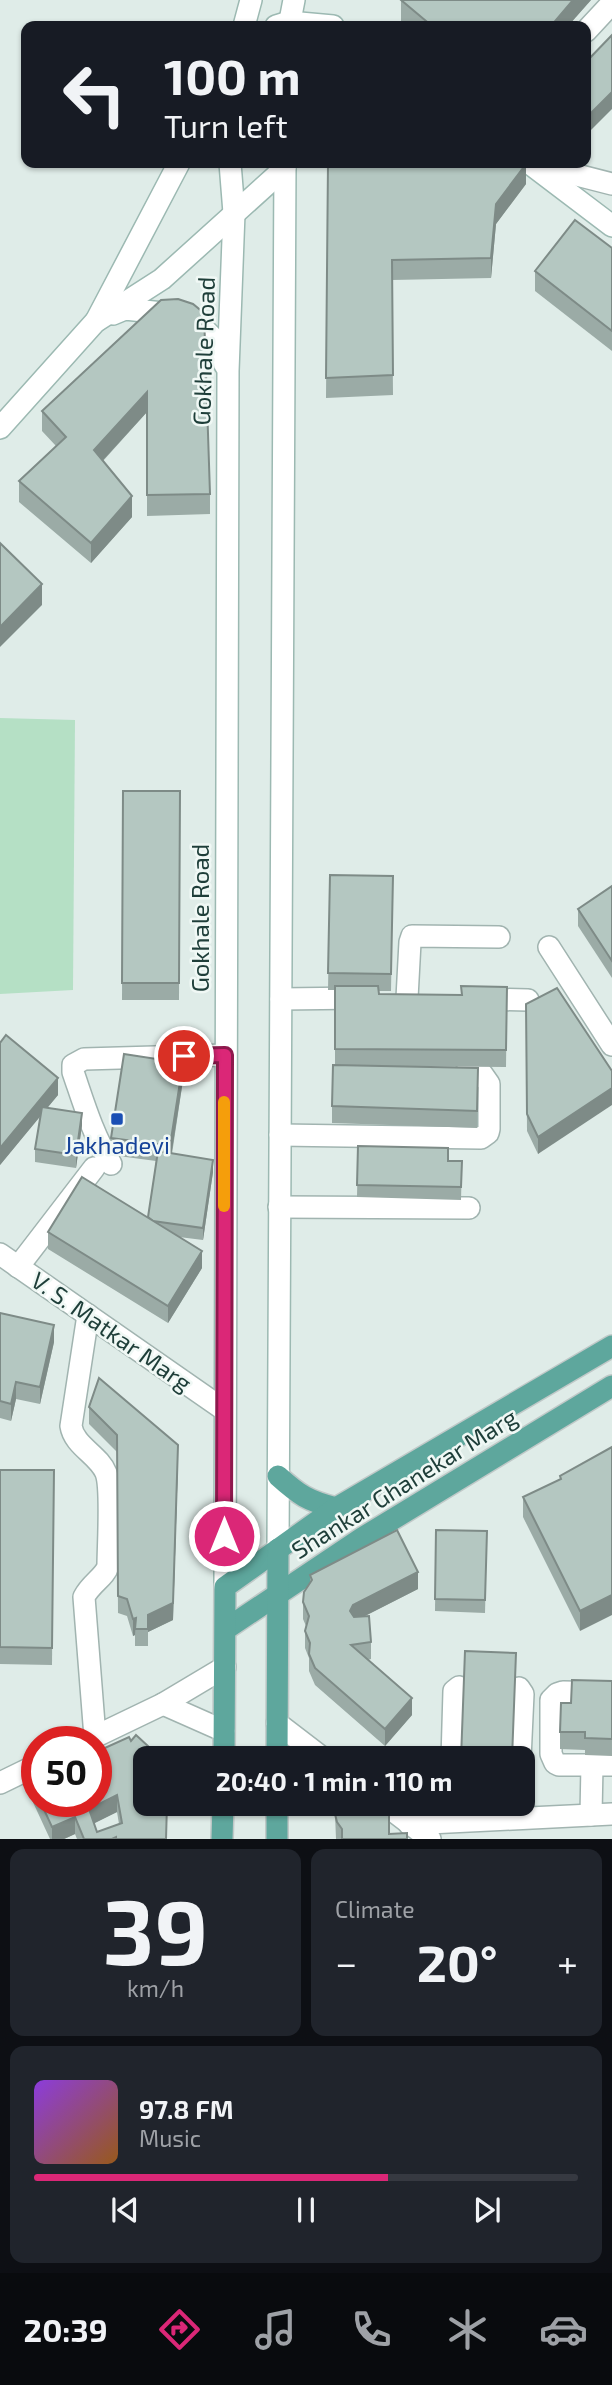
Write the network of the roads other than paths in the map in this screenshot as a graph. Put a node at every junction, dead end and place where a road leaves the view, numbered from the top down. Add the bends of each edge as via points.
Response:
1 (251, 0) edge
2 (294, 0) edge
3 (605, 4) edge
4 (245, 21) edge
5 (286, 21) edge
6 (591, 24) edge
7 (176, 168) edge
8 (230, 168) edge
9 (282, 168) edge
10 (285, 168) edge
11 (536, 168) edge
12 (549, 168) edge
13 (612, 184) edge
14 (234, 213) junction
15 (612, 226) edge
16 (96, 323) junction
17 (228, 371) junction
18 (0, 428) edge
19 (499, 937) dead end
20 (549, 947) dead end
21 (281, 999) junction
22 (461, 999) edge
23 (528, 1000) edge
24 (612, 1045) edge
25 (225, 1061) junction
26 (149, 1069) edge
27 (465, 1074) edge
28 (280, 1135) junction
29 (279, 1207) junction
30 (469, 1208) dead end
31 (0, 1254) edge
32 (18, 1267) junction
33 (88, 1315) junction
34 (612, 1346) edge
35 (612, 1386) edge
36 (223, 1409) junction
37 (278, 1476) junction
38 (336, 1508) junction
39 (278, 1549) junction
40 (225, 1587) junction
41 (278, 1592) junction
42 (226, 1629) junction
43 (225, 1667) junction
44 (459, 1687) dead end
45 (519, 1688) dead end
46 (612, 1693) edge
47 (163, 1704) junction
48 (277, 1723) junction
49 (90, 1726) edge
50 (112, 1729) edge
51 (224, 1731) junction
52 (224, 1746) edge
53 (277, 1746) edge
54 (307, 1746) edge
55 (452, 1746) edge
56 (521, 1746) edge
57 (602, 1765) edge
58 (21, 1773) edge
59 (0, 1783) edge
60 (535, 1812) edge
61 (602, 1814) edge
62 (223, 1816) edge
63 (280, 1816) edge
64 (399, 1816) edge
65 (440, 1816) edge
66 (409, 1824) junction
67 (222, 1839) edge
68 (277, 1839) edge
69 (430, 1839) edge

1 - 4 main road
2 - 5 main road
3 - 6 main road
7 - 16 main road
8 - 14 main road, Gokhale Road
9 - 14 main road
10 - 21 main road
11 - 15 main road
12 - 13 main road
14 - 16 main road via 162,279
14 - 17 main road, Gokhale Road
16 - 17 main road via 125,309 182,315 217,342
16 - 18 main road
17 - 25 main road, Gokhale Road
19 - 21 main road via 412,936 414,998
20 - 24 main road
21 - 28 main road
22 - 23 main road
25 - 26 main road
25 - 32 main road via 84,1059 73,1065 102,1166
25 - 36 main road, Gokhale Road
27 - 28 main road via 482,1074 489,1084 489,1129 481,1138
28 - 29 main road
29 - 30 main road
29 - 37 main road
31 - 32 main road, V. S. Matkar Marg
32 - 33 main road, V. S. Matkar Marg
33 - 36 main road, V. S. Matkar Marg
33 - 49 main road via 71,1426 108,1478 108,1566 84,1597
34 - 38 main road
35 - 41 main road, Shankar Ghanekar Marg
36 - 40 main road, Gokhale Road
37 - 38 main road via 301,1496
37 - 39 main road
38 - 39 main road
39 - 40 main road
39 - 41 main road
40 - 42 main road, Gokhale Road
41 - 42 main road, Shankar Ghanekar Marg
41 - 48 main road
42 - 43 main road, Gokhale Road
43 - 47 main road
43 - 51 main road, Gokhale Road
44 - 55 main road via 454,1691
45 - 56 main road via 523,1694
46 - 57 main road via 563,1692 551,1700 555,1763
47 - 50 main road
47 - 51 main road
48 - 53 main road
48 - 54 main road
51 - 52 main road, Gokhale Road
57 - 61 main road
58 - 59 main road
60 - 61 main road
62 - 67 main road
63 - 68 main road
64 - 66 main road
65 - 66 main road
66 - 69 main road

